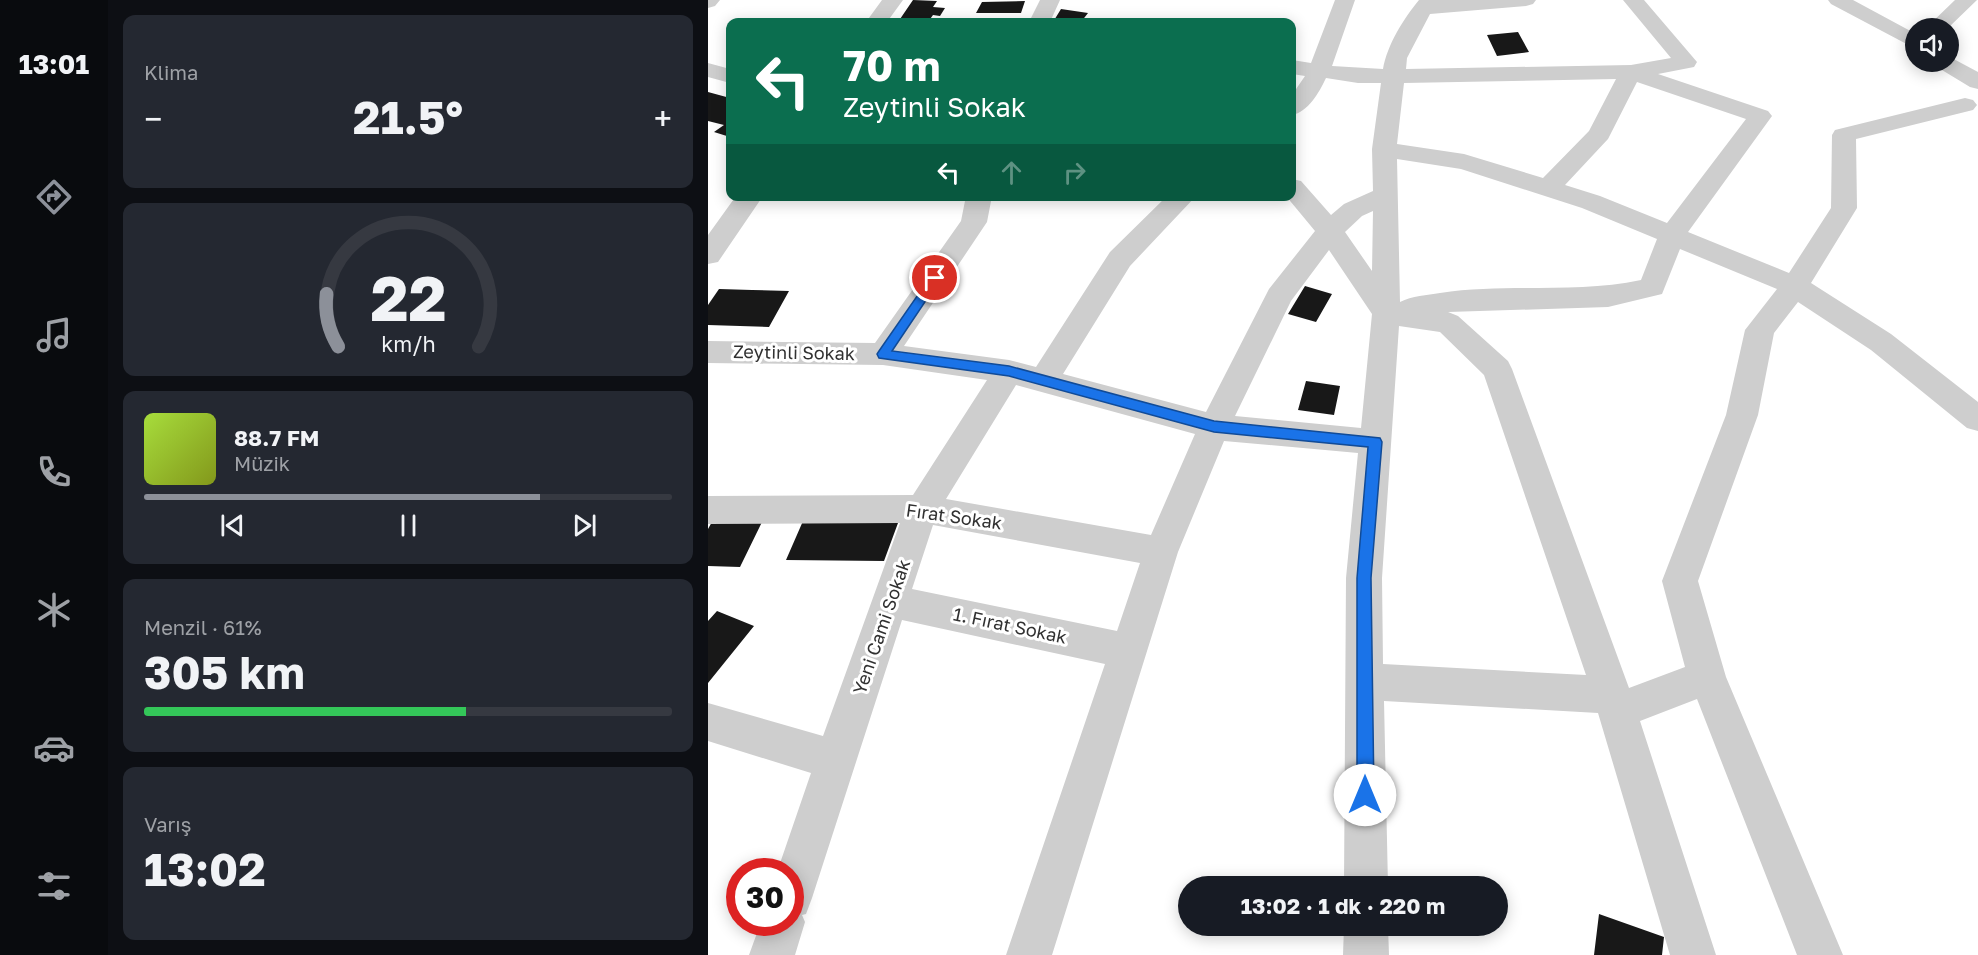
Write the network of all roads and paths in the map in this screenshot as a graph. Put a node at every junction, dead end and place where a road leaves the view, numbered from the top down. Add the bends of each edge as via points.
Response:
1 (892, 0) edge
2 (1050, 0) edge
3 (1345, 0) edge
4 (1526, 0) edge
5 (1633, 0) edge
6 (1838, 0) edge
7 (1967, 0) edge
8 (1426, 4) edge
9 (879, 18) edge
10 (1042, 18) edge
11 (1947, 18) edge
12 (1905, 37) edge
13 (1296, 68) edge
14 (708, 70) edge
15 (1959, 70) edge
16 (1320, 71) junction
17 (1631, 72) junction
18 (726, 75) edge
19 (1393, 76) junction
20 (1978, 82) edge
21 (1296, 104) edge
22 (1974, 107) edge
23 (1384, 149) junction
24 (1547, 189) junction
25 (1296, 193) edge
26 (1386, 195) junction
27 (746, 201) edge
28 (978, 201) edge
29 (1178, 201) edge
30 (1330, 231) junction
31 (1672, 235) junction
32 (708, 255) edge
33 (1795, 286) junction
34 (1386, 312) junction
35 (708, 352) edge
36 (883, 354) junction
37 (1026, 376) junction
38 (1978, 419) edge
39 (1214, 427) junction
40 (1375, 442) junction
41 (922, 509) junction
42 (708, 510) edge
43 (1161, 552) junction
44 (892, 601) junction
45 (1127, 651) junction
46 (1707, 677) junction
47 (1364, 681) junction
48 (1615, 703) junction
49 (708, 722) edge
50 (835, 760) junction
51 (803, 858) edge
52 (1366, 876) edge
53 (778, 936) edge
54 (1366, 936) edge
55 (772, 955) edge
56 (1029, 955) edge
57 (1366, 955) edge
58 (1693, 955) edge
59 (1820, 955) edge

1 - 9 street
2 - 10 street
3 - 16 street
4 - 8 street
5 - 17 street via 1686,62
6 - 12 street
7 - 11 street
8 - 19 street via 1396,58
13 - 16 street
14 - 18 street
15 - 20 street
16 - 19 street
16 - 21 street
17 - 19 street
17 - 24 street via 1599,134
17 - 31 street via 1760,116
19 - 23 street
22 - 33 street via 1844,135 1844,208
23 - 24 street via 1464,162
23 - 26 street
24 - 31 street
25 - 30 street
26 - 30 street via 1353,210
26 - 34 street
27 - 32 street
28 - 36 street via 974,222
29 - 37 street, Yeni Cami Sokak via 1120,259
30 - 34 street
30 - 39 street via 1279,296
31 - 33 street
31 - 34 street via 1652,287 1608,297 1462,300
33 - 38 street via 1881,342
33 - 46 street via 1760,330 1742,415 1680,581
34 - 40 street
34 - 48 street via 1448,323 1497,369
35 - 36 street, Zeytinli Sokak
36 - 37 street, Zeytinli Sokak
37 - 39 street, Zeytinli Sokak
37 - 41 street, Yeni Cami Sokak
39 - 40 street, Zeytinli Sokak
39 - 43 street
40 - 47 street via 1364,578
41 - 42 street, Fırat Sokak
41 - 43 street, Fırat Sokak
41 - 44 street, Yeni Cami Sokak
43 - 45 street
44 - 45 street, 1. Fırat Sokak
44 - 50 street, Yeni Cami Sokak
45 - 56 street
46 - 48 street
46 - 59 street
47 - 48 street
47 - 52 street
48 - 58 street
49 - 50 street
50 - 51 street, Yeni Cami Sokak
53 - 55 street
54 - 57 street

